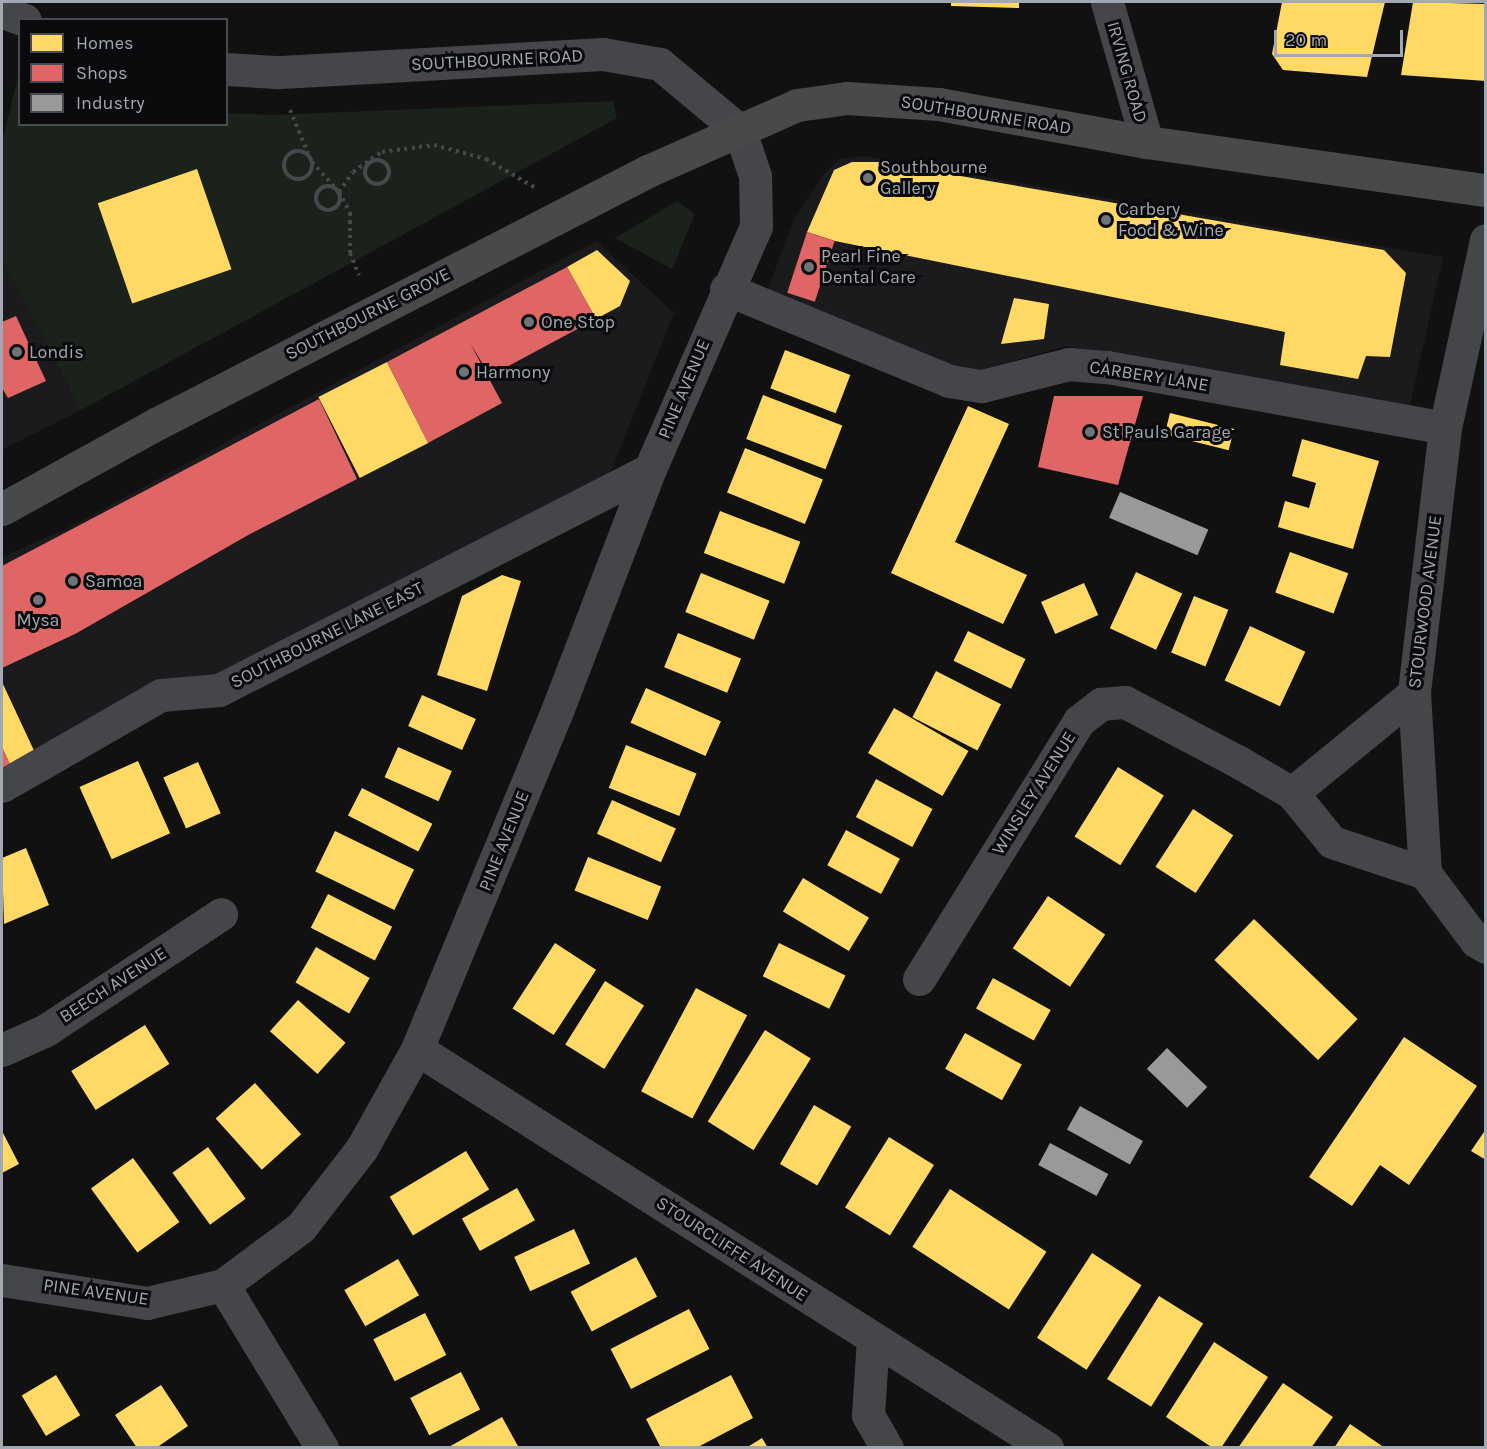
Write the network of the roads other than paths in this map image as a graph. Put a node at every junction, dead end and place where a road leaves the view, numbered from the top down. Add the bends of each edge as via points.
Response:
1 (1107, 2) edge
2 (2, 12) edge
3 (19, 18) edge
4 (228, 69) edge
5 (740, 131) junction
6 (1147, 142) junction
7 (1485, 190) edge
8 (1485, 240) edge
9 (726, 289) junction
10 (1445, 428) junction
11 (650, 470) junction
12 (2, 508) edge
13 (1414, 693) junction
14 (2, 786) edge
15 (1292, 793) junction
16 (1425, 873) junction
17 (221, 914) dead end
18 (1485, 946) edge
19 (919, 979) dead end
20 (417, 1049) junction
21 (2, 1050) edge
22 (2, 1280) edge
23 (223, 1285) junction
24 (873, 1339) junction
25 (322, 1448) edge
26 (887, 1448) edge
27 (1047, 1448) edge

1 - 6 street, IRVING ROAD
2 - 3 street
4 - 5 street, SOUTHBOURNE ROAD via 276,72 603,54 660,64
5 - 6 main road, SOUTHBOURNE ROAD via 797,105 847,98 939,104
5 - 9 street, PINE AVENUE via 755,176 756,226
5 - 12 main road, SOUTHBOURNE GROVE via 648,171
6 - 7 main road, SOUTHBOURNE ROAD
8 - 10 street, STOURWOOD AVENUE
9 - 10 street, CARBERY LANE via 949,381 982,386 1070,364 1107,366
9 - 11 street, PINE AVENUE
10 - 13 street, STOURWOOD AVENUE
11 - 14 street, SOUTHBOURNE LANE EAST via 219,690 161,695
11 - 20 street, PINE AVENUE via 557,711
13 - 15 street
13 - 16 street, STOURWOOD AVENUE
15 - 16 street, WINSLEY AVENUE via 1332,842
15 - 19 street, WINSLEY AVENUE via 1125,702 1101,704 1079,721
16 - 18 street via 1476,941
17 - 21 street, BEECH AVENUE via 46,1029
20 - 23 street, PINE AVENUE via 362,1148 301,1227
20 - 24 street, STOURCLIFFE AVENUE
22 - 23 street, PINE AVENUE via 147,1303
23 - 25 street
24 - 26 street via 868,1415
24 - 27 street, STOURCLIFFE AVENUE

